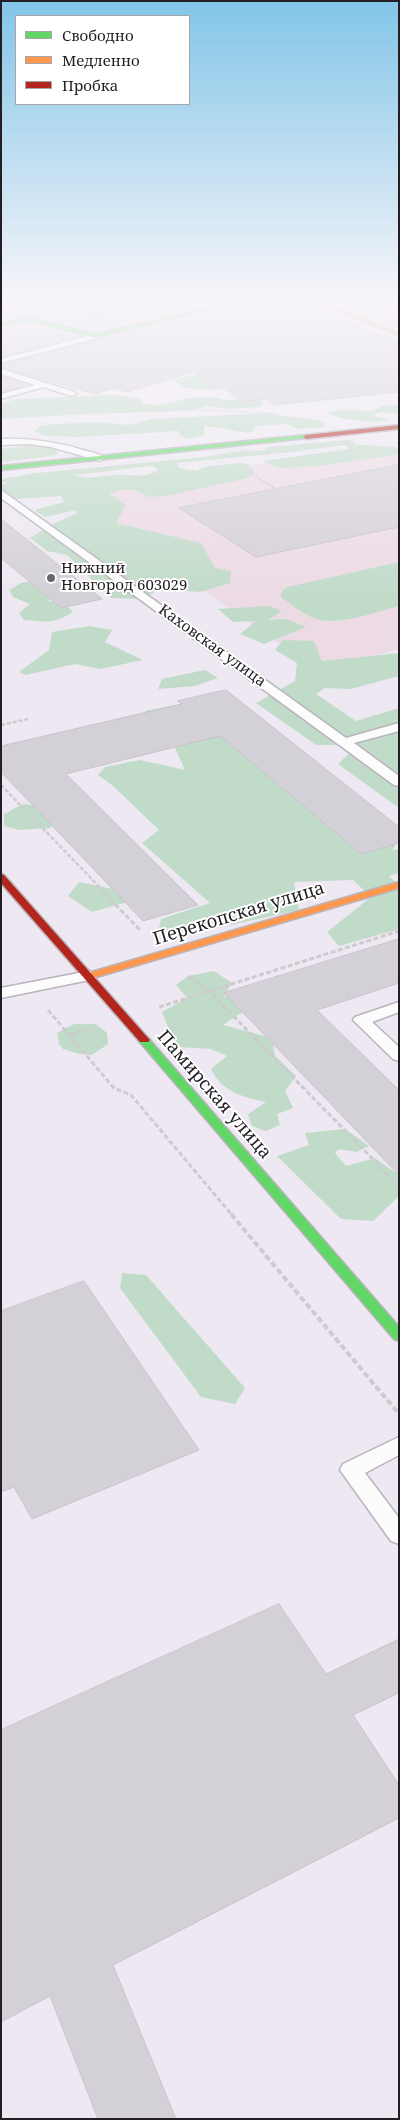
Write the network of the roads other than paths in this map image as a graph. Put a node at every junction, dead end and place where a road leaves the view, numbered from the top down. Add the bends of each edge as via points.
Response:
1 (399, 427) edge
2 (1, 442) edge
3 (100, 458) junction
4 (1, 468) edge
5 (1, 493) edge
6 (20, 506) junction
7 (1, 510) edge
8 (399, 727) edge
9 (344, 742) junction
10 (396, 777) edge
11 (1, 877) edge
12 (399, 885) edge
13 (89, 976) junction
14 (1, 993) edge
15 (399, 1007) edge
16 (399, 1056) edge
17 (399, 1336) edge
18 (399, 1445) edge
19 (399, 1535) edge

1 - 3 street
2 - 3 lane via 53,443
3 - 4 street
5 - 6 lane, Каховская улица
6 - 7 lane
6 - 9 lane, Каховская улица
8 - 9 lane
9 - 10 lane, Каховская улица
11 - 13 street, Памирская улица
12 - 13 street, Перекопская улица
13 - 14 lane
13 - 17 street, Памирская улица
15 - 16 lane via 361,1020
18 - 19 lane via 352,1470

